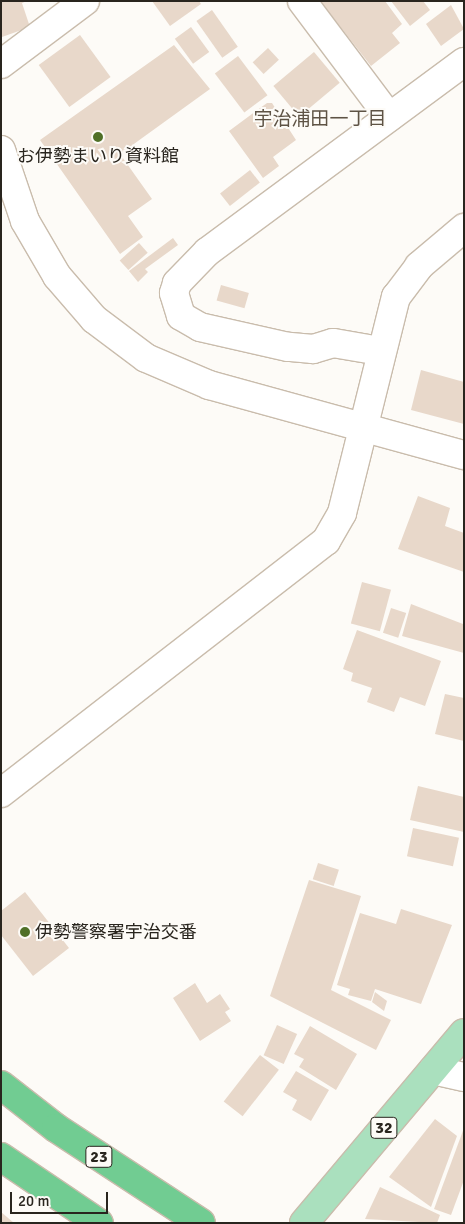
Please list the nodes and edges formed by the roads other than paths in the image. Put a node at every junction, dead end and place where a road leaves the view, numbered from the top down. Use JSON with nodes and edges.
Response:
{"nodes":[{"id":1,"x":85,"y":1,"type":"edge"},
{"id":2,"x":302,"y":1,"type":"edge"},
{"id":3,"x":464,"y":62,"type":"edge"},
{"id":4,"x":1,"y":64,"type":"edge"},
{"id":5,"x":388,"y":117,"type":"junction"},
{"id":6,"x":1,"y":150,"type":"edge"},
{"id":7,"x":464,"y":228,"type":"edge"},
{"id":8,"x":380,"y":351,"type":"junction"},
{"id":9,"x":363,"y":429,"type":"junction"},
{"id":10,"x":464,"y":455,"type":"edge"},
{"id":11,"x":1,"y":792,"type":"edge"},
{"id":12,"x":464,"y":1033,"type":"edge"},
{"id":13,"x":433,"y":1070,"type":"junction"},
{"id":14,"x":464,"y":1077,"type":"edge"},
{"id":15,"x":1,"y":1085,"type":"edge"},
{"id":16,"x":1,"y":1157,"type":"edge"},
{"id":17,"x":99,"y":1223,"type":"edge"},
{"id":18,"x":201,"y":1223,"type":"edge"},
{"id":19,"x":304,"y":1223,"type":"edge"}],
"edges":[{"from":1,"to":4,"type":"street"},
{"from":2,"to":5,"type":"street"},
{"from":3,"to":5,"type":"street"},
{"from":5,"to":8,"type":"street"},
{"from":6,"to":9,"type":"street"},
{"from":7,"to":8,"type":"street"},
{"from":8,"to":9,"type":"street"},
{"from":9,"to":10,"type":"street"},
{"from":9,"to":11,"type":"street"},
{"from":12,"to":13,"type":"main road","number":"32"},
{"from":13,"to":14,"type":"street"},
{"from":13,"to":19,"type":"main road","number":"32"},
{"from":15,"to":18,"type":"highway","number":"23"},
{"from":16,"to":17,"type":"highway"}]}
